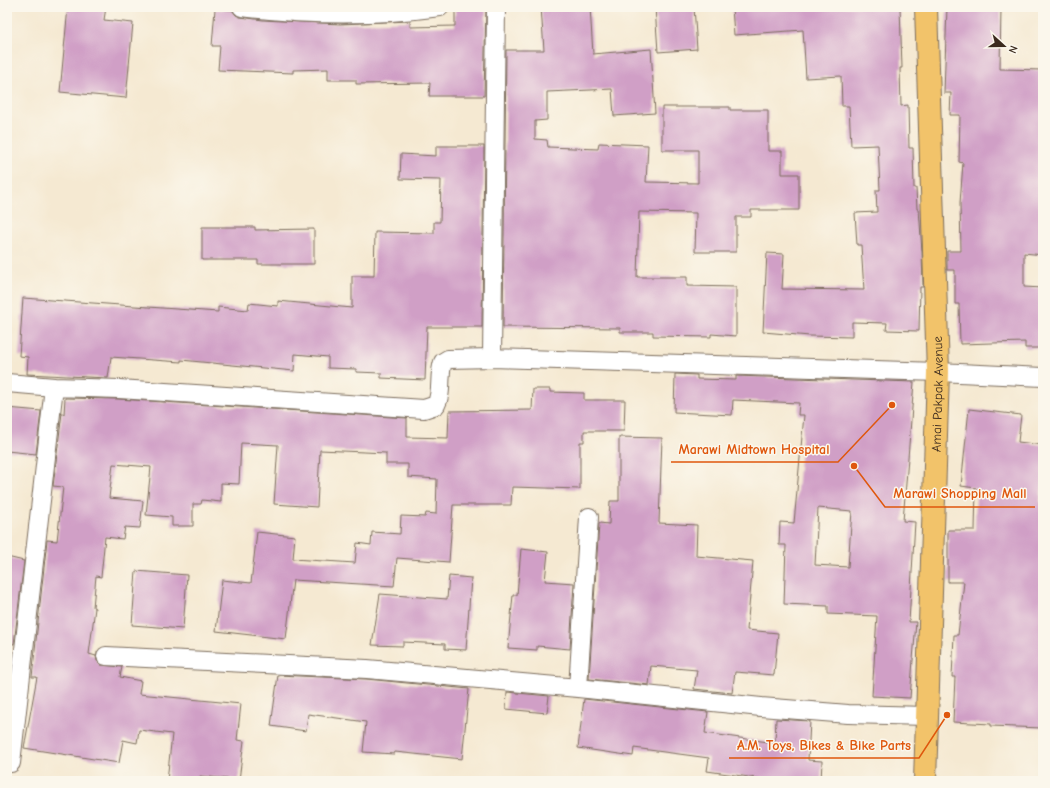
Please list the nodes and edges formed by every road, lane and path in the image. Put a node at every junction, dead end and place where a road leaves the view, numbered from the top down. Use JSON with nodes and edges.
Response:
{"nodes":[{"id":1,"x":242,"y":7,"type":"edge"},
{"id":2,"x":440,"y":7,"type":"edge"},
{"id":3,"x":496,"y":7,"type":"edge"},
{"id":4,"x":926,"y":7,"type":"edge"},
{"id":5,"x":492,"y":358,"type":"junction"},
{"id":6,"x":938,"y":372,"type":"junction"},
{"id":7,"x":1043,"y":377,"type":"edge"},
{"id":8,"x":7,"y":383,"type":"edge"},
{"id":9,"x":54,"y":387,"type":"junction"},
{"id":10,"x":589,"y":517,"type":"dead end"},
{"id":11,"x":106,"y":656,"type":"dead end"},
{"id":12,"x":578,"y":688,"type":"junction"},
{"id":13,"x":928,"y":716,"type":"junction"},
{"id":14,"x":10,"y":732,"type":"edge"},
{"id":15,"x":11,"y":763,"type":"dead end"},
{"id":16,"x":925,"y":781,"type":"edge"}],
"edges":[{"from":1,"to":2,"type":"street"},
{"from":3,"to":5,"type":"street"},
{"from":4,"to":6,"type":"highway","name":"Amai Pakpak Avenue"},
{"from":5,"to":6,"type":"street"},
{"from":5,"to":9,"type":"street"},
{"from":6,"to":7,"type":"street"},
{"from":6,"to":13,"type":"highway","name":"Amai Pakpak Avenue"},
{"from":8,"to":9,"type":"street"},
{"from":9,"to":14,"type":"street"},
{"from":10,"to":12,"type":"street"},
{"from":11,"to":12,"type":"street"},
{"from":12,"to":13,"type":"street"},
{"from":13,"to":16,"type":"highway","name":"Amai Pakpak Avenue"},
{"from":14,"to":15,"type":"street"}]}
